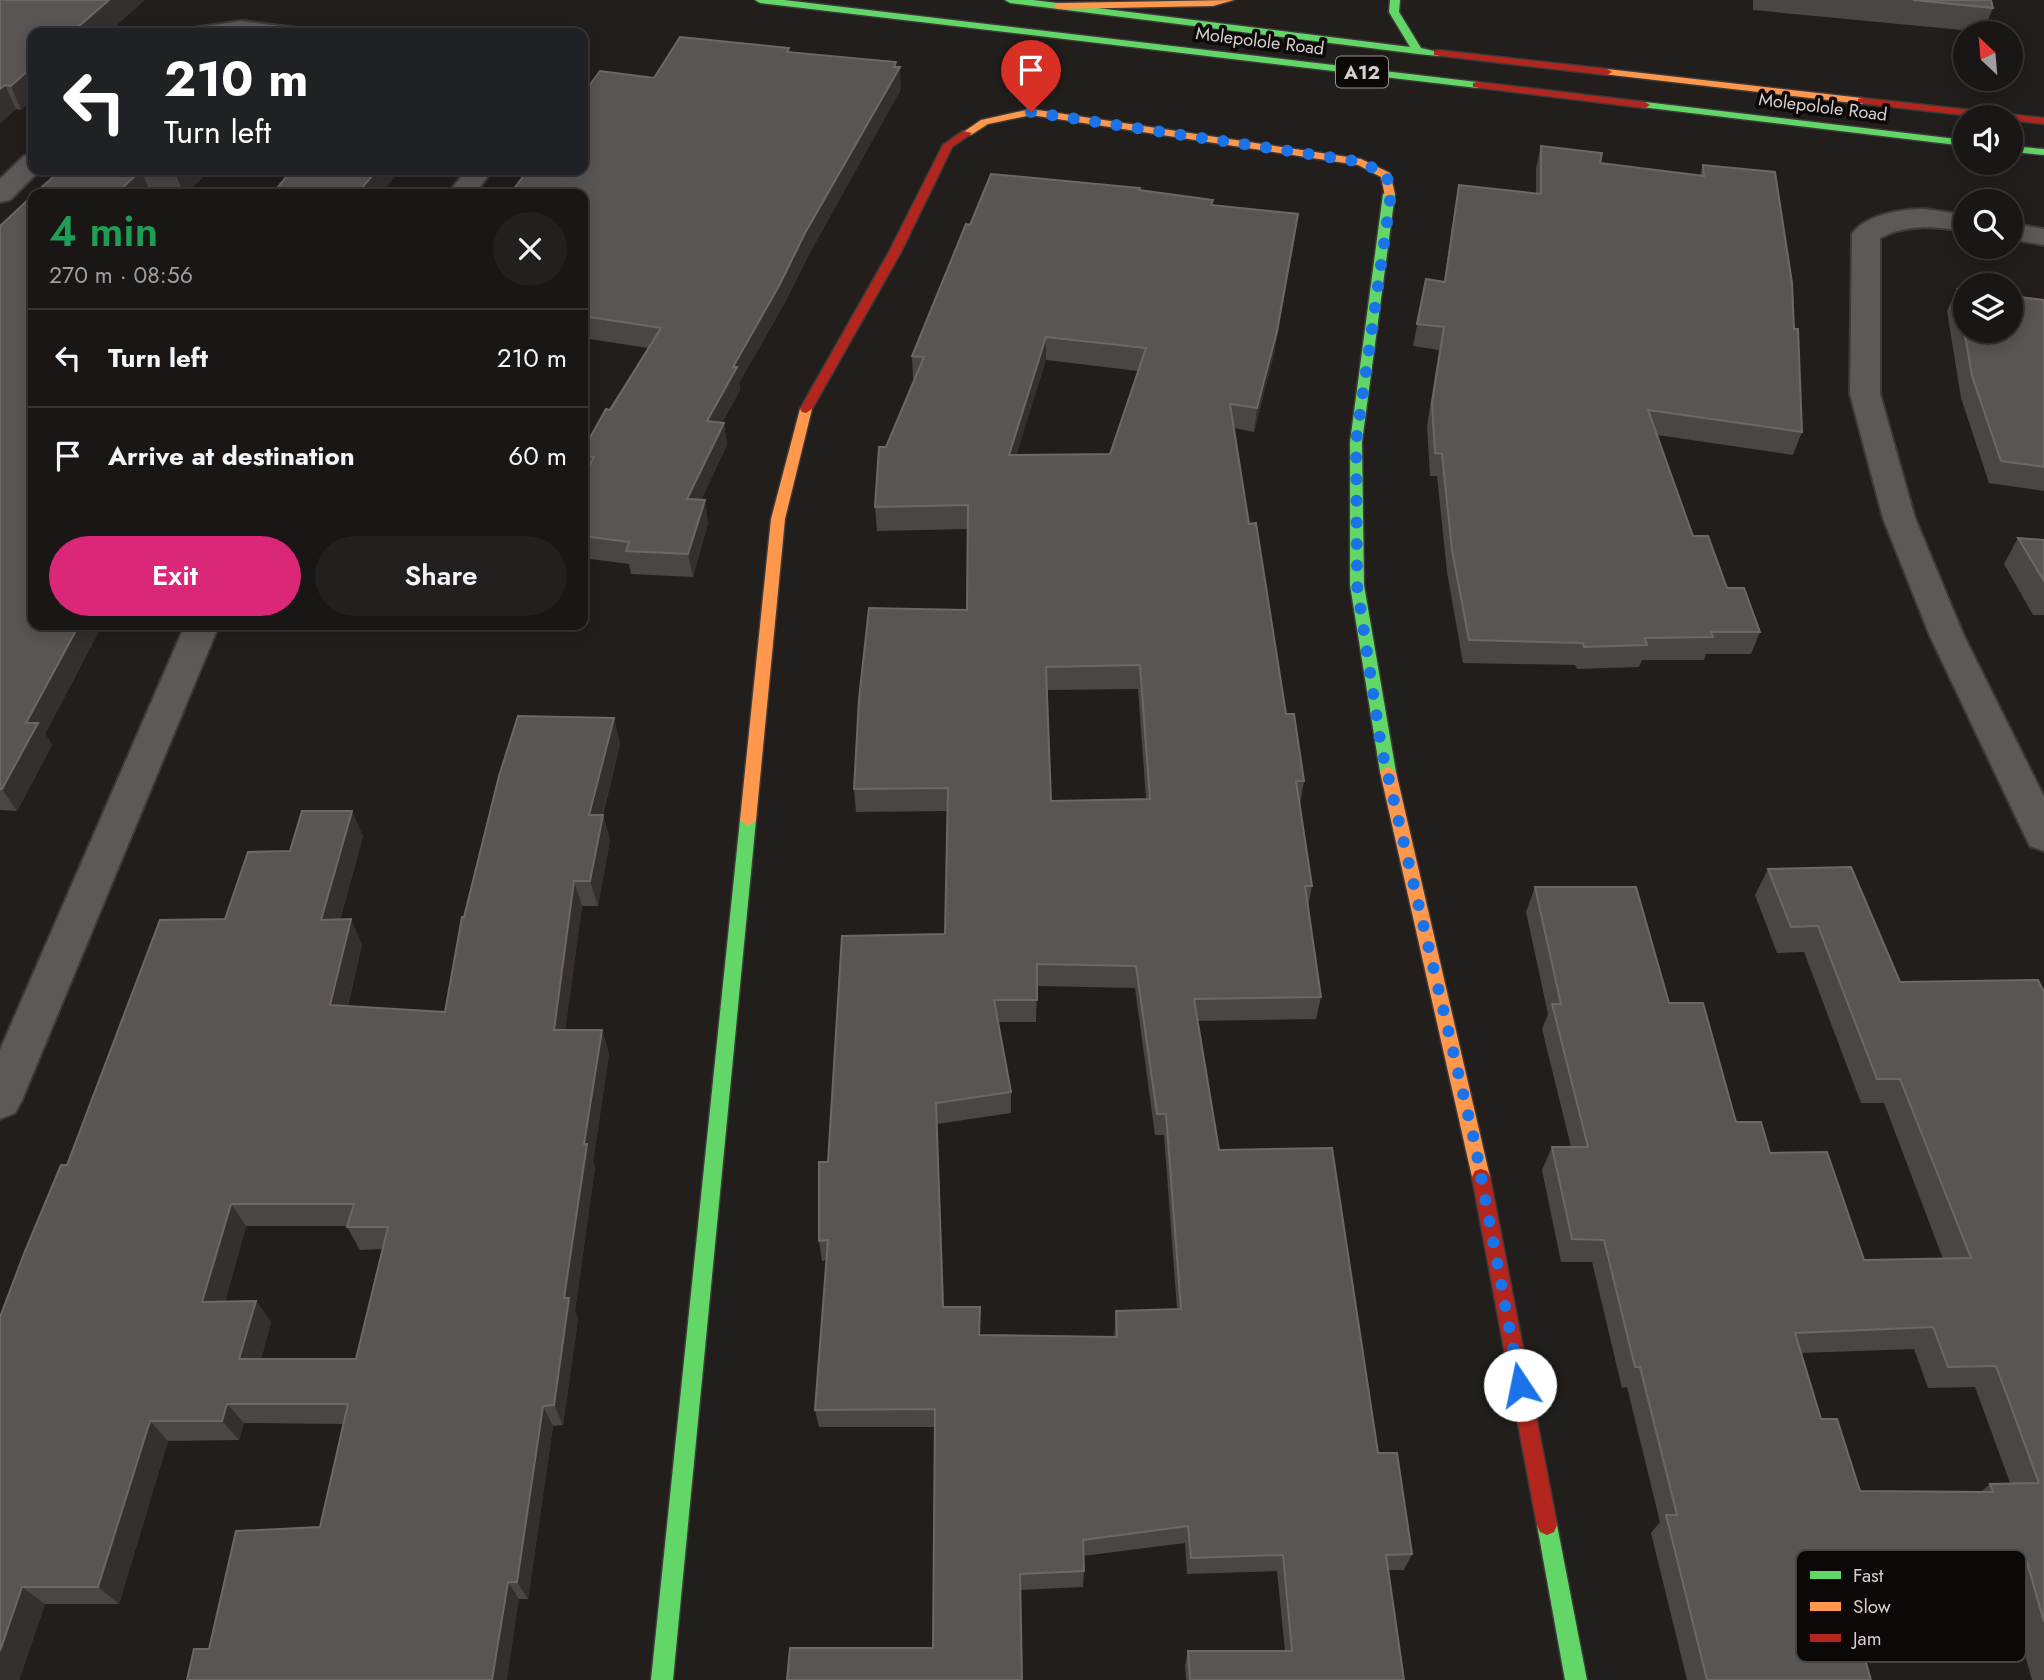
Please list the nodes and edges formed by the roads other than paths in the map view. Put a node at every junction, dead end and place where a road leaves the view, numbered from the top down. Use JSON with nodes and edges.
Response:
{"nodes":[{"id":1,"x":760,"y":0,"type":"edge"},
{"id":2,"x":1010,"y":0,"type":"edge"},
{"id":3,"x":1229,"y":0,"type":"edge"},
{"id":4,"x":1395,"y":0,"type":"edge"},
{"id":5,"x":1058,"y":6,"type":"junction"},
{"id":6,"x":1418,"y":51,"type":"junction"},
{"id":7,"x":2044,"y":121,"type":"edge"},
{"id":8,"x":1953,"y":142,"type":"edge"},
{"id":9,"x":2023,"y":150,"type":"edge"},
{"id":10,"x":2044,"y":152,"type":"edge"},
{"id":11,"x":28,"y":167,"type":"edge"},
{"id":12,"x":0,"y":194,"type":"edge"},
{"id":13,"x":1953,"y":221,"type":"edge"},
{"id":14,"x":2023,"y":233,"type":"edge"},
{"id":15,"x":2044,"y":237,"type":"edge"},
{"id":16,"x":200,"y":630,"type":"edge"},
{"id":17,"x":2044,"y":836,"type":"edge"},
{"id":18,"x":0,"y":1100,"type":"edge"},
{"id":19,"x":662,"y":1680,"type":"edge"},
{"id":20,"x":1576,"y":1680,"type":"edge"}],
"edges":[{"from":1,"to":8,"type":"street","name":"Molepolole Road","number":"A12"},
{"from":2,"to":5,"type":"street","name":"Molepolole Road","number":"A12"},
{"from":3,"to":5,"type":"street"},
{"from":4,"to":6,"type":"street"},
{"from":5,"to":6,"type":"street","name":"Molepolole Road","number":"A12"},
{"from":6,"to":7,"type":"street","name":"Molepolole Road","number":"A12"},
{"from":9,"to":10,"type":"street"},
{"from":11,"to":12,"type":"street"},
{"from":13,"to":17,"type":"street"},
{"from":14,"to":15,"type":"street"},
{"from":16,"to":18,"type":"street"},
{"from":19,"to":20,"type":"street"}]}
